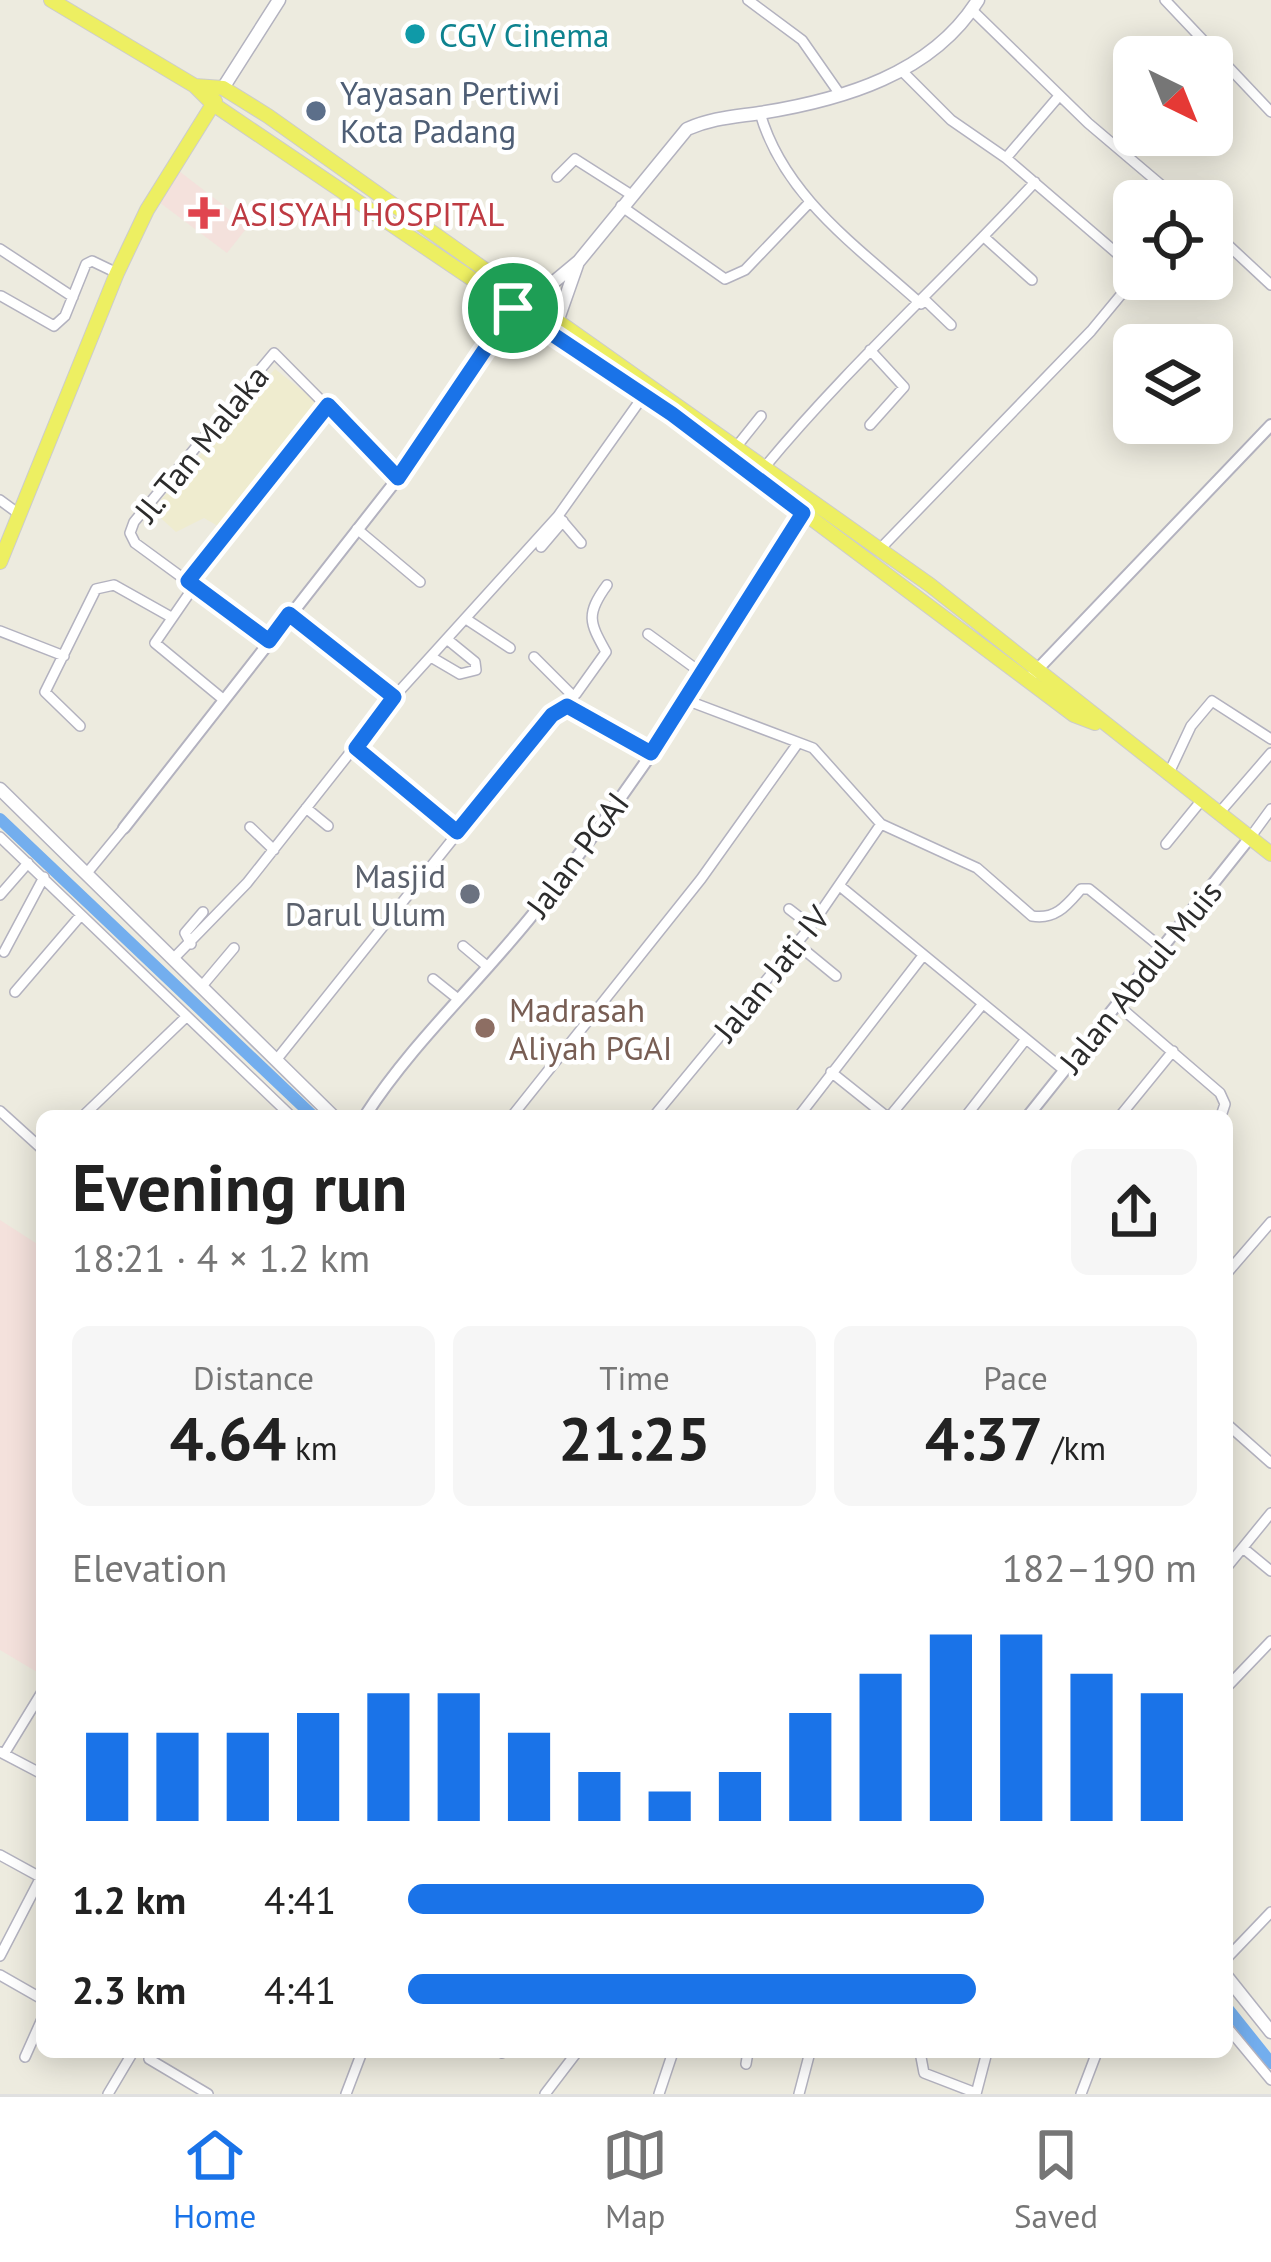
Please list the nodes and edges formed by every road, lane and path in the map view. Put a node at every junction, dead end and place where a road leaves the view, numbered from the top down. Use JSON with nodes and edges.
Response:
{"nodes":[{"id":1,"x":51,"y":0,"type":"edge"},
{"id":2,"x":279,"y":0,"type":"edge"},
{"id":3,"x":748,"y":0,"type":"edge"},
{"id":4,"x":1165,"y":0,"type":"edge"},
{"id":5,"x":976,"y":3,"type":"edge"},
{"id":6,"x":903,"y":72,"type":"junction"},
{"id":7,"x":195,"y":86,"type":"junction"},
{"id":8,"x":223,"y":88,"type":"junction"},
{"id":9,"x":839,"y":93,"type":"junction"},
{"id":10,"x":1059,"y":96,"type":"junction"},
{"id":11,"x":213,"y":104,"type":"junction"},
{"id":12,"x":760,"y":112,"type":"junction"},
{"id":13,"x":1271,"y":112,"type":"edge"},
{"id":14,"x":1006,"y":158,"type":"junction"},
{"id":15,"x":557,"y":177,"type":"dead end"},
{"id":16,"x":1156,"y":180,"type":"edge"},
{"id":17,"x":1035,"y":182,"type":"junction"},
{"id":18,"x":626,"y":200,"type":"junction"},
{"id":19,"x":809,"y":203,"type":"junction"},
{"id":20,"x":984,"y":237,"type":"junction"},
{"id":21,"x":0,"y":249,"type":"edge"},
{"id":22,"x":1113,"y":250,"type":"edge"},
{"id":23,"x":1233,"y":250,"type":"edge"},
{"id":24,"x":579,"y":261,"type":"junction"},
{"id":25,"x":117,"y":273,"type":"junction"},
{"id":26,"x":1032,"y":280,"type":"dead end"},
{"id":27,"x":1271,"y":285,"type":"edge"},
{"id":28,"x":1,"y":296,"type":"edge"},
{"id":29,"x":73,"y":297,"type":"junction"},
{"id":30,"x":1114,"y":300,"type":"edge"},
{"id":31,"x":531,"y":301,"type":"junction"},
{"id":32,"x":923,"y":302,"type":"junction"},
{"id":33,"x":513,"y":308,"type":"junction"},
{"id":34,"x":558,"y":319,"type":"junction"},
{"id":35,"x":951,"y":325,"type":"dead end"},
{"id":36,"x":870,"y":350,"type":"junction"},
{"id":37,"x":644,"y":394,"type":"junction"},
{"id":38,"x":328,"y":405,"type":"junction"},
{"id":39,"x":761,"y":416,"type":"dead end"},
{"id":40,"x":870,"y":425,"type":"dead end"},
{"id":41,"x":1271,"y":425,"type":"edge"},
{"id":42,"x":737,"y":446,"type":"junction"},
{"id":43,"x":764,"y":468,"type":"junction"},
{"id":44,"x":398,"y":478,"type":"junction"},
{"id":45,"x":0,"y":500,"type":"edge"},
{"id":46,"x":803,"y":513,"type":"junction"},
{"id":47,"x":19,"y":514,"type":"junction"},
{"id":48,"x":561,"y":518,"type":"junction"},
{"id":49,"x":357,"y":529,"type":"junction"},
{"id":50,"x":581,"y":543,"type":"dead end"},
{"id":51,"x":542,"y":547,"type":"dead end"},
{"id":52,"x":878,"y":551,"type":"junction"},
{"id":53,"x":0,"y":562,"type":"edge"},
{"id":54,"x":420,"y":582,"type":"dead end"},
{"id":55,"x":192,"y":583,"type":"junction"},
{"id":56,"x":607,"y":585,"type":"dead end"},
{"id":57,"x":289,"y":614,"type":"junction"},
{"id":58,"x":171,"y":617,"type":"junction"},
{"id":59,"x":466,"y":619,"type":"junction"},
{"id":60,"x":0,"y":631,"type":"edge"},
{"id":61,"x":648,"y":634,"type":"dead end"},
{"id":62,"x":448,"y":640,"type":"junction"},
{"id":63,"x":269,"y":641,"type":"junction"},
{"id":64,"x":510,"y":648,"type":"dead end"},
{"id":65,"x":64,"y":656,"type":"junction"},
{"id":66,"x":534,"y":657,"type":"dead end"},
{"id":67,"x":431,"y":658,"type":"junction"},
{"id":68,"x":704,"y":674,"type":"junction"},
{"id":69,"x":1033,"y":674,"type":"junction"},
{"id":70,"x":576,"y":694,"type":"junction"},
{"id":71,"x":394,"y":697,"type":"junction"},
{"id":72,"x":224,"y":700,"type":"junction"},
{"id":73,"x":686,"y":700,"type":"junction"},
{"id":74,"x":567,"y":706,"type":"junction"},
{"id":75,"x":80,"y":726,"type":"dead end"},
{"id":76,"x":1271,"y":739,"type":"edge"},
{"id":77,"x":798,"y":742,"type":"junction"},
{"id":78,"x":356,"y":748,"type":"junction"},
{"id":79,"x":1271,"y":752,"type":"edge"},
{"id":80,"x":651,"y":753,"type":"junction"},
{"id":81,"x":1168,"y":775,"type":"junction"},
{"id":82,"x":0,"y":789,"type":"edge"},
{"id":83,"x":1201,"y":801,"type":"junction"},
{"id":84,"x":306,"y":808,"type":"junction"},
{"id":85,"x":1271,"y":809,"type":"edge"},
{"id":86,"x":1220,"y":812,"type":"junction"},
{"id":87,"x":881,"y":824,"type":"junction"},
{"id":88,"x":328,"y":826,"type":"dead end"},
{"id":89,"x":250,"y":827,"type":"dead end"},
{"id":90,"x":124,"y":828,"type":"joint"},
{"id":91,"x":457,"y":832,"type":"junction"},
{"id":92,"x":1252,"y":835,"type":"junction"},
{"id":93,"x":0,"y":837,"type":"edge"},
{"id":94,"x":1166,"y":844,"type":"dead end"},
{"id":95,"x":274,"y":850,"type":"junction"},
{"id":96,"x":1271,"y":854,"type":"edge"},
{"id":97,"x":28,"y":863,"type":"junction"},
{"id":98,"x":87,"y":873,"type":"junction"},
{"id":99,"x":44,"y":877,"type":"junction"},
{"id":100,"x":841,"y":886,"type":"junction"},
{"id":101,"x":0,"y":895,"type":"edge"},
{"id":102,"x":789,"y":909,"type":"dead end"},
{"id":103,"x":203,"y":912,"type":"dead end"},
{"id":104,"x":81,"y":915,"type":"junction"},
{"id":105,"x":0,"y":923,"type":"edge"},
{"id":106,"x":811,"y":926,"type":"junction"},
{"id":107,"x":11,"y":935,"type":"junction"},
{"id":108,"x":191,"y":944,"type":"junction"},
{"id":109,"x":797,"y":944,"type":"junction"},
{"id":110,"x":463,"y":946,"type":"dead end"},
{"id":111,"x":234,"y":948,"type":"dead end"},
{"id":112,"x":1163,"y":949,"type":"junction"},
{"id":113,"x":4,"y":952,"type":"dead end"},
{"id":114,"x":922,"y":957,"type":"junction"},
{"id":115,"x":173,"y":959,"type":"junction"},
{"id":116,"x":488,"y":967,"type":"junction"},
{"id":117,"x":836,"y":976,"type":"dead end"},
{"id":118,"x":433,"y":979,"type":"dead end"},
{"id":119,"x":202,"y":986,"type":"junction"},
{"id":120,"x":16,"y":992,"type":"dead end"},
{"id":121,"x":458,"y":999,"type":"junction"},
{"id":122,"x":982,"y":1006,"type":"junction"},
{"id":123,"x":1120,"y":1007,"type":"junction"},
{"id":124,"x":185,"y":1018,"type":"junction"},
{"id":125,"x":1026,"y":1040,"type":"junction"},
{"id":126,"x":1173,"y":1051,"type":"junction"},
{"id":127,"x":277,"y":1059,"type":"junction"},
{"id":128,"x":1064,"y":1070,"type":"junction"},
{"id":129,"x":831,"y":1072,"type":"junction"},
{"id":130,"x":89,"y":1110,"type":"edge"},
{"id":131,"x":285,"y":1110,"type":"edge"},
{"id":132,"x":327,"y":1110,"type":"edge"},
{"id":133,"x":369,"y":1110,"type":"edge"},
{"id":134,"x":517,"y":1110,"type":"edge"},
{"id":135,"x":659,"y":1110,"type":"edge"},
{"id":136,"x":803,"y":1110,"type":"edge"},
{"id":137,"x":880,"y":1110,"type":"edge"},
{"id":138,"x":893,"y":1110,"type":"edge"},
{"id":139,"x":971,"y":1110,"type":"edge"},
{"id":140,"x":1033,"y":1110,"type":"edge"},
{"id":141,"x":1125,"y":1110,"type":"edge"},
{"id":142,"x":1224,"y":1110,"type":"edge"},
{"id":143,"x":0,"y":1111,"type":"edge"},
{"id":144,"x":36,"y":1144,"type":"edge"},
{"id":145,"x":1271,"y":1222,"type":"edge"},
{"id":146,"x":1233,"y":1266,"type":"edge"},
{"id":147,"x":1233,"y":1429,"type":"edge"},
{"id":148,"x":1237,"y":1432,"type":"junction"},
{"id":149,"x":1233,"y":1437,"type":"edge"},
{"id":150,"x":1271,"y":1462,"type":"edge"},
{"id":151,"x":1271,"y":1513,"type":"edge"},
{"id":152,"x":1243,"y":1548,"type":"junction"},
{"id":153,"x":1233,"y":1560,"type":"edge"},
{"id":154,"x":1271,"y":1571,"type":"edge"},
{"id":155,"x":1271,"y":1641,"type":"edge"},
{"id":156,"x":1233,"y":1681,"type":"edge"},
{"id":157,"x":36,"y":1701,"type":"edge"},
{"id":158,"x":2,"y":1753,"type":"edge"},
{"id":159,"x":36,"y":1771,"type":"edge"},
{"id":160,"x":0,"y":1856,"type":"edge"},
{"id":161,"x":36,"y":1874,"type":"edge"},
{"id":162,"x":36,"y":1887,"type":"edge"},
{"id":163,"x":1271,"y":1912,"type":"edge"},
{"id":164,"x":1233,"y":1952,"type":"edge"},
{"id":165,"x":0,"y":1956,"type":"edge"},
{"id":166,"x":0,"y":1975,"type":"edge"},
{"id":167,"x":1233,"y":1984,"type":"edge"},
{"id":168,"x":36,"y":1996,"type":"edge"},
{"id":169,"x":36,"y":2032,"type":"edge"},
{"id":170,"x":1271,"y":2032,"type":"edge"},
{"id":171,"x":1233,"y":2034,"type":"edge"},
{"id":172,"x":25,"y":2057,"type":"dead end"},
{"id":173,"x":130,"y":2058,"type":"edge"},
{"id":174,"x":155,"y":2058,"type":"edge"},
{"id":175,"x":360,"y":2058,"type":"edge"},
{"id":176,"x":572,"y":2058,"type":"edge"},
{"id":177,"x":671,"y":2058,"type":"edge"},
{"id":178,"x":808,"y":2058,"type":"edge"},
{"id":179,"x":921,"y":2058,"type":"edge"},
{"id":180,"x":985,"y":2058,"type":"edge"},
{"id":181,"x":1095,"y":2058,"type":"edge"},
{"id":182,"x":1271,"y":2080,"type":"edge"},
{"id":183,"x":547,"y":2090,"type":"edge"},
{"id":184,"x":109,"y":2094,"type":"edge"},
{"id":185,"x":208,"y":2094,"type":"edge"},
{"id":186,"x":346,"y":2094,"type":"edge"},
{"id":187,"x":564,"y":2094,"type":"edge"},
{"id":188,"x":659,"y":2094,"type":"edge"},
{"id":189,"x":799,"y":2094,"type":"edge"},
{"id":190,"x":976,"y":2094,"type":"edge"},
{"id":191,"x":1081,"y":2094,"type":"edge"}],
"edges":[{"from":1,"to":7,"type":"main road"},
{"from":2,"to":8,"type":"main road"},
{"from":3,"to":9,"type":"street"},
{"from":4,"to":13,"type":"street"},
{"from":5,"to":6,"type":"main road"},
{"from":5,"to":10,"type":"street"},
{"from":6,"to":9,"type":"main road"},
{"from":6,"to":14,"type":"street"},
{"from":7,"to":8,"type":"main road"},
{"from":7,"to":11,"type":"main road"},
{"from":8,"to":11,"type":"main road"},
{"from":8,"to":31,"type":"main road"},
{"from":9,"to":12,"type":"main road"},
{"from":10,"to":14,"type":"street"},
{"from":10,"to":16,"type":"street"},
{"from":11,"to":25,"type":"main road"},
{"from":11,"to":33,"type":"main road"},
{"from":12,"to":18,"type":"main road"},
{"from":12,"to":19,"type":"street"},
{"from":14,"to":17,"type":"street"},
{"from":15,"to":18,"type":"street"},
{"from":17,"to":20,"type":"street"},
{"from":17,"to":22,"type":"street"},
{"from":18,"to":19,"type":"street"},
{"from":18,"to":24,"type":"main road"},
{"from":19,"to":32,"type":"street"},
{"from":20,"to":26,"type":"street"},
{"from":20,"to":32,"type":"street"},
{"from":21,"to":29,"type":"street"},
{"from":23,"to":27,"type":"street"},
{"from":24,"to":31,"type":"main road"},
{"from":24,"to":34,"type":"main road"},
{"from":25,"to":29,"type":"street"},
{"from":25,"to":47,"type":"main road"},
{"from":28,"to":29,"type":"street"},
{"from":30,"to":52,"type":"street"},
{"from":31,"to":34,"type":"main road"},
{"from":32,"to":35,"type":"street"},
{"from":32,"to":36,"type":"street"},
{"from":33,"to":37,"type":"main road"},
{"from":33,"to":44,"type":"street"},
{"from":34,"to":42,"type":"main road"},
{"from":36,"to":40,"type":"street"},
{"from":36,"to":43,"type":"street"},
{"from":37,"to":46,"type":"main road"},
{"from":37,"to":48,"type":"street"},
{"from":38,"to":44,"type":"street","name":"Jl. Tan Malaka"},
{"from":38,"to":55,"type":"street"},
{"from":38,"to":55,"type":"street","name":"Jl. Tan Malaka"},
{"from":39,"to":42,"type":"street"},
{"from":41,"to":69,"type":"street"},
{"from":42,"to":43,"type":"main road"},
{"from":43,"to":52,"type":"main road"},
{"from":44,"to":49,"type":"street"},
{"from":45,"to":47,"type":"street"},
{"from":46,"to":68,"type":"street","name":"Jalan PGAI"},
{"from":46,"to":69,"type":"main road"},
{"from":47,"to":53,"type":"main road"},
{"from":48,"to":50,"type":"street"},
{"from":48,"to":51,"type":"street"},
{"from":48,"to":59,"type":"street"},
{"from":49,"to":54,"type":"street"},
{"from":49,"to":57,"type":"street"},
{"from":52,"to":69,"type":"main road"},
{"from":55,"to":58,"type":"street"},
{"from":55,"to":63,"type":"street","name":"Jl. Tan Malaka"},
{"from":56,"to":70,"type":"street"},
{"from":57,"to":63,"type":"street"},
{"from":57,"to":71,"type":"street"},
{"from":58,"to":65,"type":"street"},
{"from":58,"to":72,"type":"street"},
{"from":59,"to":62,"type":"street"},
{"from":59,"to":64,"type":"street"},
{"from":60,"to":65,"type":"street"},
{"from":61,"to":68,"type":"street"},
{"from":62,"to":67,"type":"street"},
{"from":62,"to":67,"type":"street"},
{"from":63,"to":72,"type":"street"},
{"from":65,"to":75,"type":"street"},
{"from":66,"to":70,"type":"street"},
{"from":67,"to":71,"type":"street"},
{"from":68,"to":73,"type":"street","name":"Jalan PGAI"},
{"from":69,"to":81,"type":"main road"},
{"from":70,"to":74,"type":"street"},
{"from":71,"to":78,"type":"street"},
{"from":72,"to":90,"type":"street"},
{"from":73,"to":77,"type":"street"},
{"from":73,"to":80,"type":"street","name":"Jalan PGAI"},
{"from":74,"to":80,"type":"street"},
{"from":74,"to":91,"type":"street"},
{"from":76,"to":81,"type":"street"},
{"from":77,"to":87,"type":"street"},
{"from":77,"to":134,"type":"street"},
{"from":78,"to":84,"type":"street"},
{"from":78,"to":91,"type":"street"},
{"from":79,"to":86,"type":"street"},
{"from":80,"to":116,"type":"street","name":"Jalan PGAI"},
{"from":81,"to":83,"type":"main road"},
{"from":82,"to":98,"type":"main road"},
{"from":83,"to":86,"type":"main road"},
{"from":83,"to":94,"type":"street"},
{"from":84,"to":88,"type":"street"},
{"from":84,"to":95,"type":"street"},
{"from":85,"to":92,"type":"street"},
{"from":86,"to":92,"type":"main road"},
{"from":87,"to":100,"type":"street","name":"Jalan Jati IV"},
{"from":87,"to":112,"type":"street"},
{"from":89,"to":95,"type":"street"},
{"from":90,"to":98,"type":"street"},
{"from":91,"to":127,"type":"street"},
{"from":92,"to":96,"type":"main road"},
{"from":92,"to":112,"type":"street","name":"Jalan Abdul Muis"},
{"from":93,"to":97,"type":"street"},
{"from":95,"to":108,"type":"street"},
{"from":97,"to":99,"type":"street"},
{"from":97,"to":101,"type":"street"},
{"from":98,"to":115,"type":"main road"},
{"from":99,"to":104,"type":"street"},
{"from":99,"to":107,"type":"street"},
{"from":100,"to":106,"type":"street","name":"Jalan Jati IV"},
{"from":100,"to":114,"type":"street"},
{"from":102,"to":106,"type":"street"},
{"from":103,"to":108,"type":"street"},
{"from":104,"to":120,"type":"street"},
{"from":104,"to":124,"type":"street"},
{"from":105,"to":107,"type":"street"},
{"from":106,"to":109,"type":"street","name":"Jalan Jati IV"},
{"from":107,"to":113,"type":"street"},
{"from":108,"to":115,"type":"street"},
{"from":109,"to":117,"type":"street"},
{"from":109,"to":135,"type":"street","name":"Jalan Jati IV"},
{"from":110,"to":116,"type":"street"},
{"from":111,"to":119,"type":"street"},
{"from":112,"to":123,"type":"street","name":"Jalan Abdul Muis"},
{"from":114,"to":122,"type":"street"},
{"from":114,"to":129,"type":"street"},
{"from":115,"to":119,"type":"main road"},
{"from":116,"to":121,"type":"street","name":"Jalan PGAI"},
{"from":118,"to":121,"type":"street"},
{"from":119,"to":127,"type":"main road"},
{"from":121,"to":133,"type":"street","name":"Jalan PGAI"},
{"from":122,"to":125,"type":"street"},
{"from":122,"to":138,"type":"street"},
{"from":123,"to":126,"type":"street"},
{"from":123,"to":128,"type":"street","name":"Jalan Abdul Muis"},
{"from":124,"to":130,"type":"street"},
{"from":124,"to":131,"type":"street"},
{"from":125,"to":128,"type":"street"},
{"from":125,"to":139,"type":"street"},
{"from":126,"to":141,"type":"street"},
{"from":126,"to":142,"type":"street"},
{"from":127,"to":132,"type":"main road"},
{"from":128,"to":140,"type":"street","name":"Jalan Abdul Muis"},
{"from":129,"to":136,"type":"street"},
{"from":129,"to":137,"type":"street"},
{"from":143,"to":144,"type":"street"},
{"from":145,"to":146,"type":"street"},
{"from":147,"to":148,"type":"street"},
{"from":148,"to":149,"type":"street"},
{"from":148,"to":150,"type":"street"},
{"from":151,"to":152,"type":"street"},
{"from":152,"to":153,"type":"street"},
{"from":152,"to":154,"type":"street"},
{"from":155,"to":156,"type":"street"},
{"from":157,"to":158,"type":"street"},
{"from":158,"to":159,"type":"street"},
{"from":160,"to":161,"type":"street"},
{"from":162,"to":165,"type":"street"},
{"from":163,"to":164,"type":"street"},
{"from":166,"to":168,"type":"street"},
{"from":167,"to":170,"type":"main road"},
{"from":169,"to":172,"type":"street"},
{"from":171,"to":182,"type":"street"},
{"from":173,"to":184,"type":"street"},
{"from":174,"to":185,"type":"street"},
{"from":175,"to":186,"type":"street"},
{"from":176,"to":183,"type":"street"},
{"from":177,"to":188,"type":"street"},
{"from":178,"to":189,"type":"street"},
{"from":179,"to":190,"type":"street"},
{"from":180,"to":190,"type":"street"},
{"from":181,"to":191,"type":"street"},
{"from":183,"to":187,"type":"street"}]}
